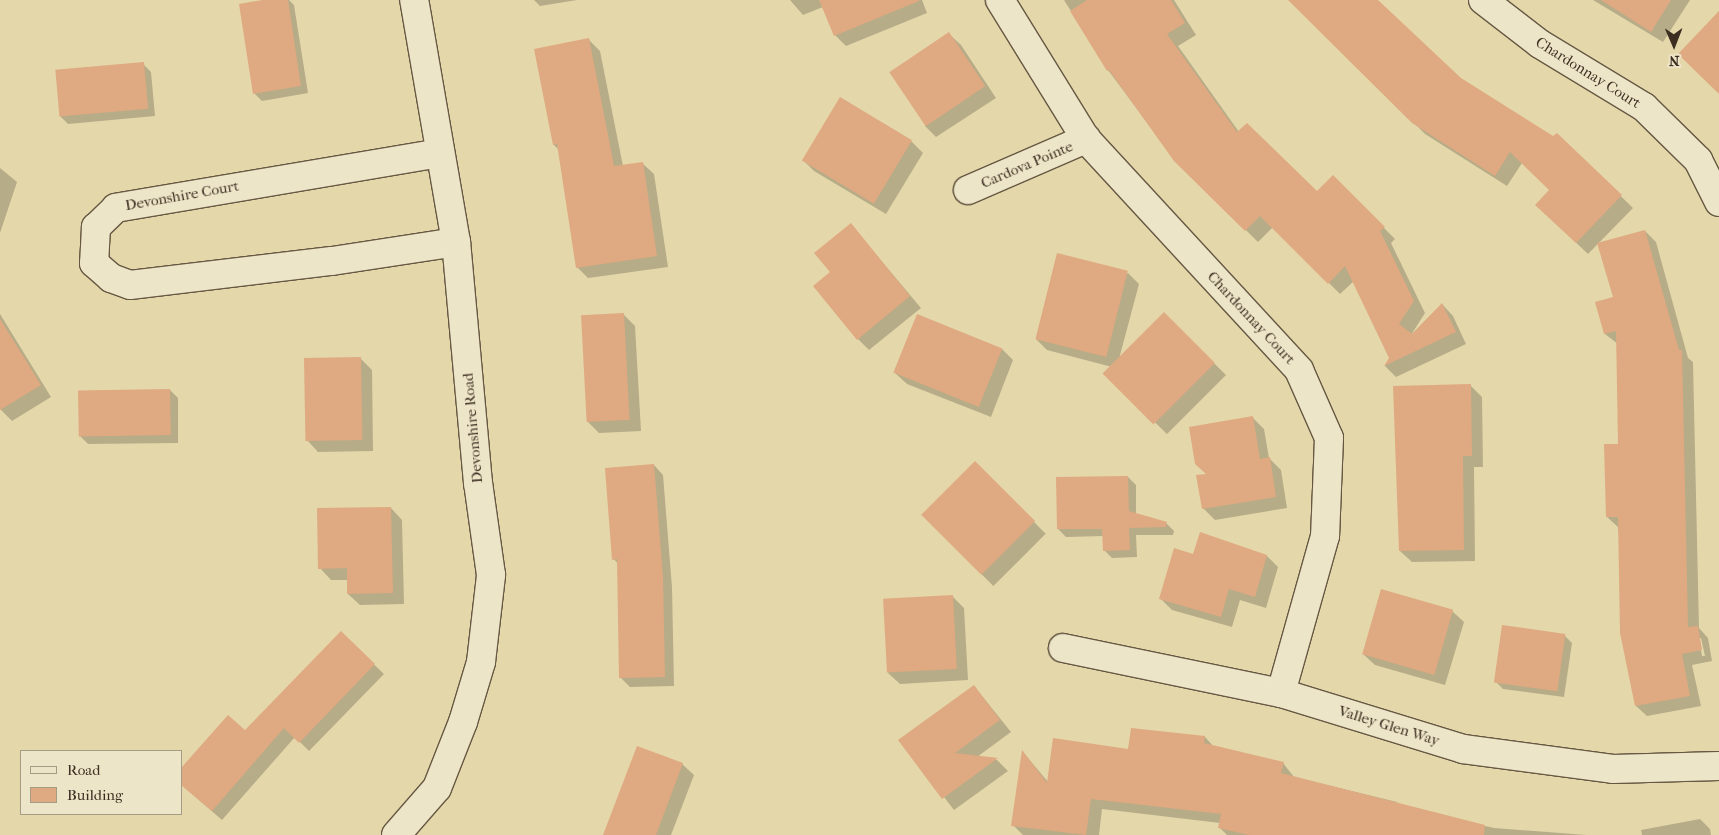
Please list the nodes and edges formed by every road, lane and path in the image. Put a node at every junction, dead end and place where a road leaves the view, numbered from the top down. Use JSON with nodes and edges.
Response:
{"nodes":[{"id":1,"x":414,"y":0,"type":"edge"},
{"id":2,"x":1000,"y":0,"type":"edge"},
{"id":3,"x":1483,"y":0,"type":"edge"},
{"id":4,"x":1086,"y":139,"type":"junction"},
{"id":5,"x":440,"y":153,"type":"junction"},
{"id":6,"x":968,"y":190,"type":"dead end"},
{"id":7,"x":1719,"y":202,"type":"edge"},
{"id":8,"x":456,"y":242,"type":"junction"},
{"id":9,"x":1063,"y":648,"type":"dead end"},
{"id":10,"x":1281,"y":693,"type":"junction"},
{"id":11,"x":1719,"y":766,"type":"edge"},
{"id":12,"x":396,"y":835,"type":"edge"}],
"edges":[{"from":1,"to":5,"type":"street","name":"Devonshire Road"},
{"from":2,"to":4,"type":"street","name":"Chardonnay Court"},
{"from":3,"to":7,"type":"street","name":"Chardonnay Court"},
{"from":4,"to":6,"type":"street","name":"Cardova Pointe"},
{"from":4,"to":10,"type":"street","name":"Chardonnay Court"},
{"from":5,"to":8,"type":"street","name":"Devonshire Road"},
{"from":5,"to":8,"type":"street","name":"Devonshire Court"},
{"from":8,"to":12,"type":"street","name":"Devonshire Road"},
{"from":9,"to":10,"type":"street","name":"Valley Glen Way"},
{"from":10,"to":11,"type":"street","name":"Valley Glen Way"}]}
